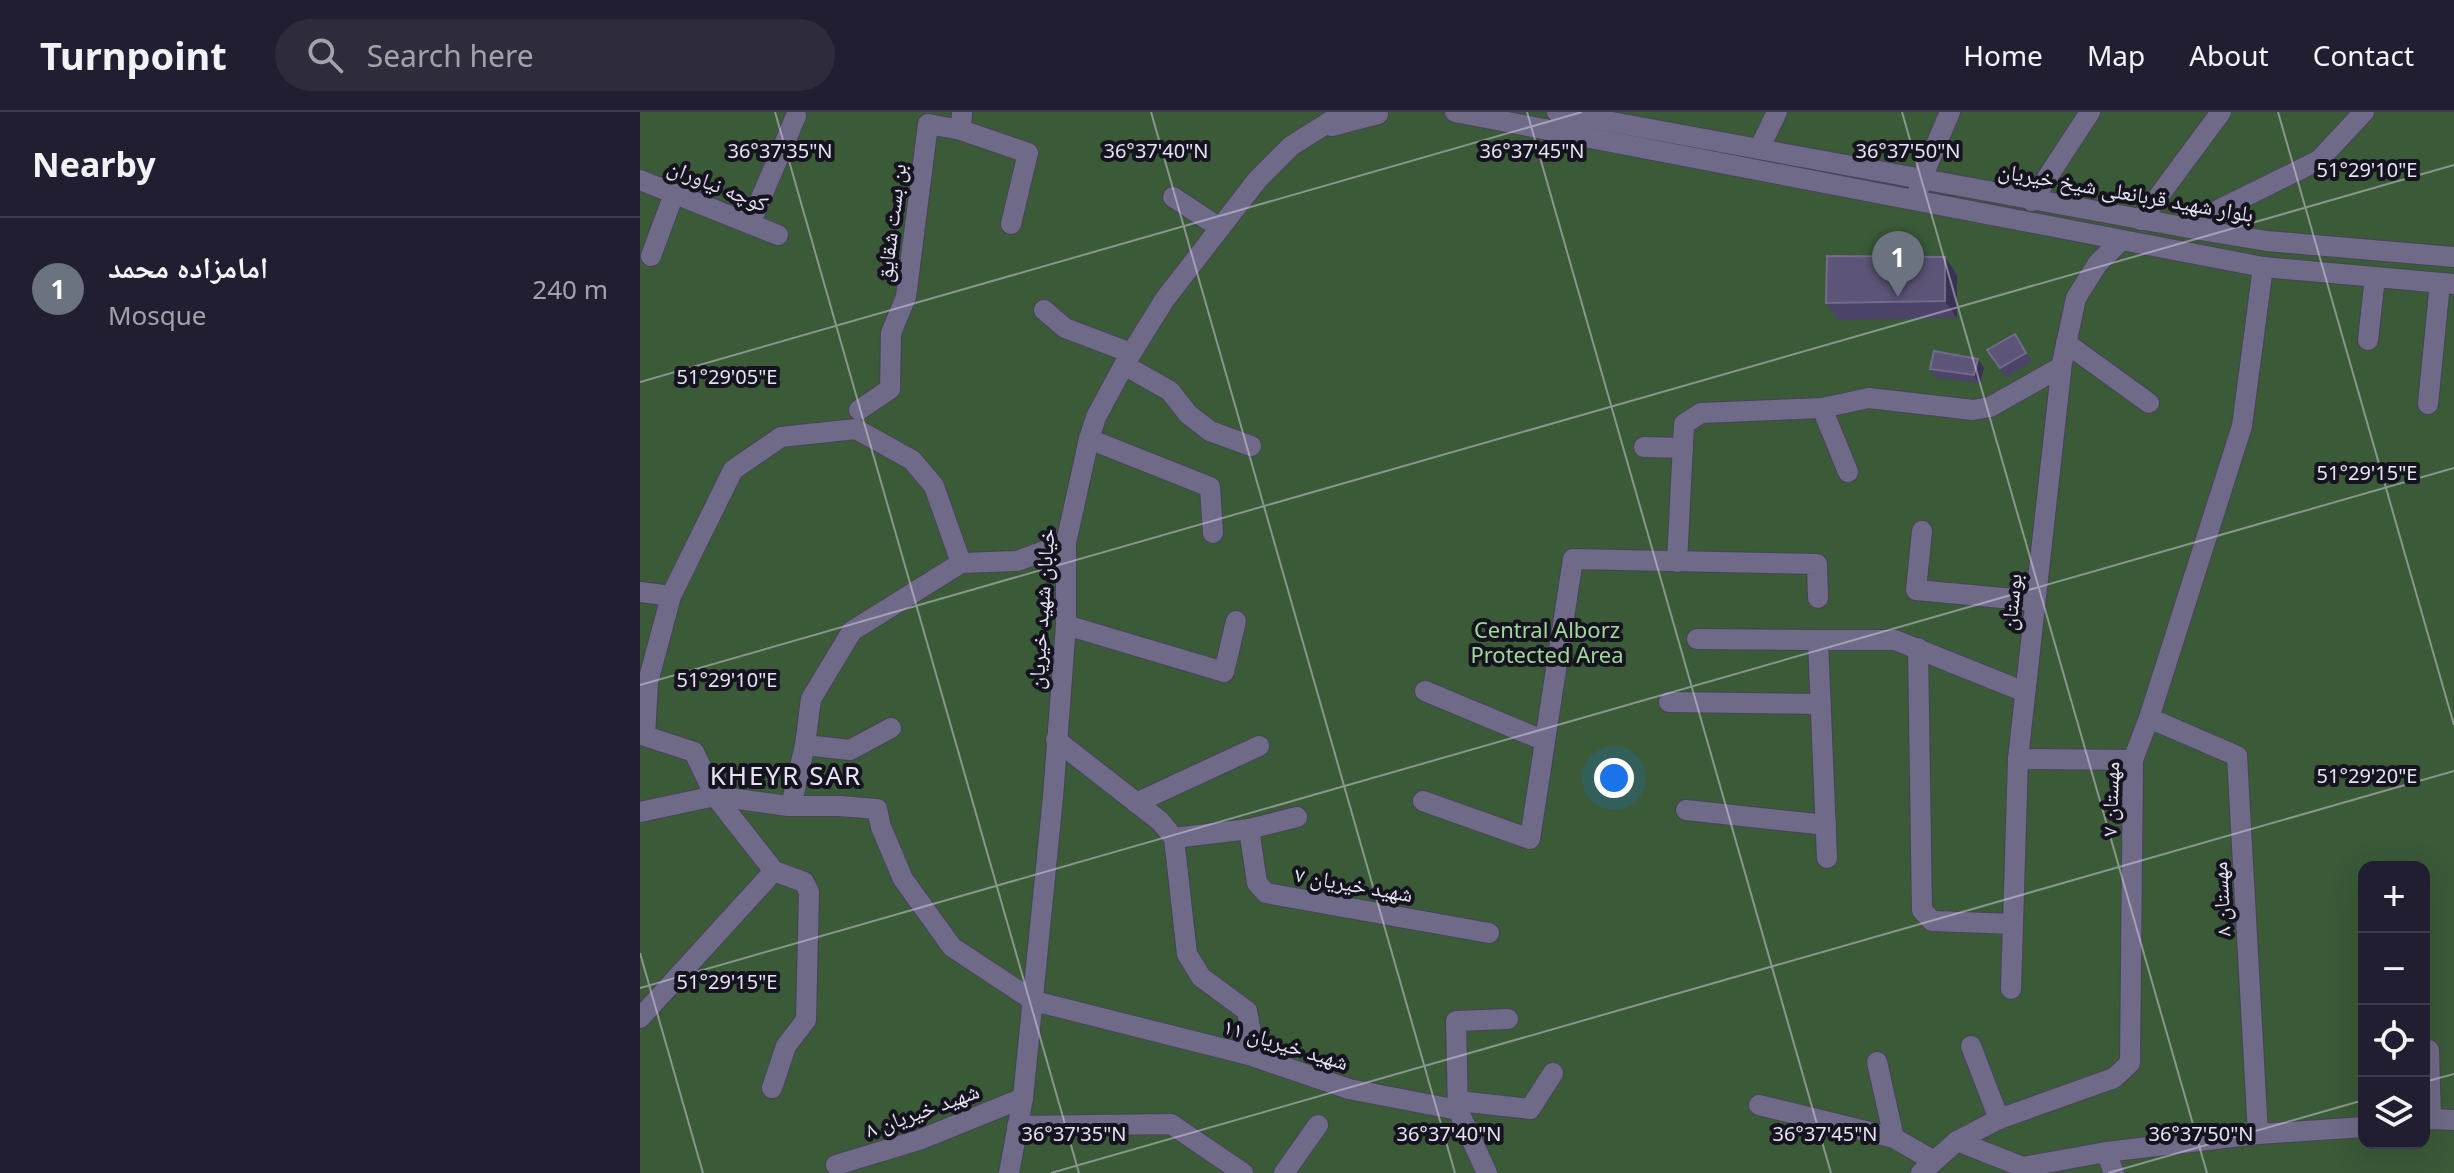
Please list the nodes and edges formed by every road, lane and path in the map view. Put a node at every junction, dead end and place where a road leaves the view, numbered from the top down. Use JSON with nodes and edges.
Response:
{"nodes":[{"id":1,"x":1345,"y":112,"type":"edge"},
{"id":2,"x":1455,"y":112,"type":"edge"},
{"id":3,"x":1557,"y":112,"type":"edge"},
{"id":4,"x":1777,"y":112,"type":"edge"},
{"id":5,"x":1950,"y":112,"type":"edge"},
{"id":6,"x":2090,"y":112,"type":"edge"},
{"id":7,"x":2221,"y":112,"type":"edge"},
{"id":8,"x":2364,"y":112,"type":"edge"},
{"id":9,"x":1380,"y":113,"type":"edge"},
{"id":10,"x":796,"y":116,"type":"dead end"},
{"id":11,"x":1531,"y":120,"type":"edge"},
{"id":12,"x":962,"y":121,"type":"edge"},
{"id":13,"x":1320,"y":129,"type":"junction"},
{"id":14,"x":1759,"y":149,"type":"junction"},
{"id":15,"x":640,"y":180,"type":"edge"},
{"id":16,"x":1921,"y":180,"type":"junction"},
{"id":17,"x":674,"y":194,"type":"junction"},
{"id":18,"x":1173,"y":197,"type":"dead end"},
{"id":19,"x":1917,"y":201,"type":"junction"},
{"id":20,"x":2032,"y":201,"type":"junction"},
{"id":21,"x":2141,"y":220,"type":"junction"},
{"id":22,"x":750,"y":224,"type":"junction"},
{"id":23,"x":1011,"y":224,"type":"dead end"},
{"id":24,"x":1220,"y":228,"type":"junction"},
{"id":25,"x":2200,"y":230,"type":"junction"},
{"id":26,"x":778,"y":235,"type":"dead end"},
{"id":27,"x":2122,"y":240,"type":"junction"},
{"id":28,"x":651,"y":256,"type":"dead end"},
{"id":29,"x":2454,"y":257,"type":"edge"},
{"id":30,"x":2263,"y":267,"type":"junction"},
{"id":31,"x":2375,"y":277,"type":"junction"},
{"id":32,"x":2447,"y":283,"type":"edge"},
{"id":33,"x":1044,"y":310,"type":"dead end"},
{"id":34,"x":2368,"y":340,"type":"dead end"},
{"id":35,"x":2066,"y":343,"type":"junction"},
{"id":36,"x":1128,"y":359,"type":"junction"},
{"id":37,"x":2061,"y":367,"type":"junction"},
{"id":38,"x":2149,"y":403,"type":"dead end"},
{"id":39,"x":2428,"y":404,"type":"dead end"},
{"id":40,"x":1822,"y":408,"type":"junction"},
{"id":41,"x":859,"y":410,"type":"dead end"},
{"id":42,"x":1089,"y":439,"type":"junction"},
{"id":43,"x":1251,"y":446,"type":"dead end"},
{"id":44,"x":1644,"y":447,"type":"dead end"},
{"id":45,"x":1683,"y":448,"type":"junction"},
{"id":46,"x":1848,"y":472,"type":"dead end"},
{"id":47,"x":1922,"y":531,"type":"dead end"},
{"id":48,"x":1213,"y":533,"type":"dead end"},
{"id":49,"x":1066,"y":543,"type":"junction"},
{"id":50,"x":1038,"y":556,"type":"junction"},
{"id":51,"x":1677,"y":562,"type":"junction"},
{"id":52,"x":961,"y":563,"type":"junction"},
{"id":53,"x":1065,"y":581,"type":"junction"},
{"id":54,"x":640,"y":592,"type":"edge"},
{"id":55,"x":671,"y":596,"type":"junction"},
{"id":56,"x":1818,"y":598,"type":"dead end"},
{"id":57,"x":2035,"y":601,"type":"junction"},
{"id":58,"x":1236,"y":621,"type":"dead end"},
{"id":59,"x":1066,"y":625,"type":"junction"},
{"id":60,"x":1697,"y":639,"type":"dead end"},
{"id":61,"x":1818,"y":640,"type":"junction"},
{"id":62,"x":1918,"y":648,"type":"junction"},
{"id":63,"x":644,"y":683,"type":"edge"},
{"id":64,"x":1425,"y":691,"type":"dead end"},
{"id":65,"x":2025,"y":692,"type":"junction"},
{"id":66,"x":1669,"y":702,"type":"dead end"},
{"id":67,"x":1821,"y":704,"type":"junction"},
{"id":68,"x":2149,"y":718,"type":"junction"},
{"id":69,"x":891,"y":728,"type":"dead end"},
{"id":70,"x":1056,"y":740,"type":"junction"},
{"id":71,"x":1545,"y":741,"type":"junction"},
{"id":72,"x":805,"y":745,"type":"junction"},
{"id":73,"x":1259,"y":746,"type":"dead end"},
{"id":74,"x":2018,"y":759,"type":"junction"},
{"id":75,"x":2133,"y":760,"type":"junction"},
{"id":76,"x":715,"y":796,"type":"junction"},
{"id":77,"x":1423,"y":801,"type":"dead end"},
{"id":78,"x":1136,"y":803,"type":"junction"},
{"id":79,"x":791,"y":806,"type":"junction"},
{"id":80,"x":1686,"y":810,"type":"dead end"},
{"id":81,"x":640,"y":812,"type":"edge"},
{"id":82,"x":1297,"y":817,"type":"dead end"},
{"id":83,"x":1826,"y":825,"type":"junction"},
{"id":84,"x":1249,"y":829,"type":"junction"},
{"id":85,"x":1174,"y":838,"type":"junction"},
{"id":86,"x":1827,"y":858,"type":"dead end"},
{"id":87,"x":774,"y":871,"type":"junction"},
{"id":88,"x":2013,"y":924,"type":"junction"},
{"id":89,"x":1489,"y":933,"type":"dead end"},
{"id":90,"x":2011,"y":989,"type":"dead end"},
{"id":91,"x":1034,"y":1001,"type":"junction"},
{"id":92,"x":640,"y":1018,"type":"edge"},
{"id":93,"x":1508,"y":1019,"type":"dead end"},
{"id":94,"x":1971,"y":1046,"type":"dead end"},
{"id":95,"x":1249,"y":1055,"type":"junction"},
{"id":96,"x":1877,"y":1062,"type":"dead end"},
{"id":97,"x":1553,"y":1073,"type":"dead end"},
{"id":98,"x":772,"y":1088,"type":"dead end"},
{"id":99,"x":1023,"y":1098,"type":"junction"},
{"id":100,"x":1458,"y":1105,"type":"junction"},
{"id":101,"x":1759,"y":1105,"type":"dead end"},
{"id":102,"x":1999,"y":1119,"type":"junction"},
{"id":103,"x":2430,"y":1120,"type":"edge"},
{"id":104,"x":2454,"y":1120,"type":"edge"},
{"id":105,"x":1318,"y":1125,"type":"dead end"},
{"id":106,"x":1017,"y":1126,"type":"junction"},
{"id":107,"x":2358,"y":1127,"type":"edge"},
{"id":108,"x":2258,"y":1134,"type":"junction"},
{"id":109,"x":1894,"y":1138,"type":"junction"},
{"id":110,"x":1957,"y":1141,"type":"junction"},
{"id":111,"x":2106,"y":1152,"type":"junction"},
{"id":112,"x":836,"y":1165,"type":"dead end"},
{"id":113,"x":1926,"y":1169,"type":"edge"},
{"id":114,"x":2024,"y":1170,"type":"edge"},
{"id":115,"x":1009,"y":1173,"type":"edge"},
{"id":116,"x":1242,"y":1173,"type":"edge"},
{"id":117,"x":1284,"y":1173,"type":"edge"},
{"id":118,"x":1487,"y":1173,"type":"edge"},
{"id":119,"x":2114,"y":1173,"type":"edge"}],
"edges":[{"from":1,"to":13,"type":"street","name":"خیابان شهید خیریان"},
{"from":2,"to":11,"type":"street"},
{"from":3,"to":14,"type":"street","name":"بلوار شهید قربانعلی شیخ خیریان"},
{"from":4,"to":14,"type":"street"},
{"from":5,"to":16,"type":"street"},
{"from":6,"to":20,"type":"street"},
{"from":7,"to":21,"type":"street"},
{"from":8,"to":25,"type":"street"},
{"from":9,"to":13,"type":"street"},
{"from":10,"to":22,"type":"street"},
{"from":11,"to":19,"type":"street"},
{"from":12,"to":23,"type":"street"},
{"from":12,"to":41,"type":"street","name":"بن بست شقایق"},
{"from":13,"to":24,"type":"street","name":"خیابان شهید خیریان"},
{"from":14,"to":16,"type":"street","name":"بلوار شهید قربانعلی شیخ خیریان"},
{"from":15,"to":17,"type":"street","name":"کوچه نیاوران"},
{"from":16,"to":19,"type":"street"},
{"from":16,"to":20,"type":"street","name":"بلوار شهید قربانعلی شیخ خیریان"},
{"from":17,"to":22,"type":"street","name":"کوچه نیاوران"},
{"from":17,"to":28,"type":"street"},
{"from":18,"to":24,"type":"street"},
{"from":19,"to":27,"type":"street"},
{"from":20,"to":21,"type":"street","name":"بلوار شهید قربانعلی شیخ خیریان"},
{"from":21,"to":25,"type":"street","name":"بلوار شهید قربانعلی شیخ خیریان"},
{"from":22,"to":26,"type":"street","name":"کوچه نیاوران"},
{"from":24,"to":36,"type":"street","name":"خیابان شهید خیریان"},
{"from":25,"to":29,"type":"street","name":"بلوار شهید قربانعلی شیخ خیریان"},
{"from":27,"to":30,"type":"street"},
{"from":27,"to":35,"type":"street","name":"بوستان"},
{"from":30,"to":31,"type":"street"},
{"from":30,"to":68,"type":"street","name":"مهستان ۷"},
{"from":31,"to":32,"type":"street"},
{"from":31,"to":34,"type":"street"},
{"from":32,"to":39,"type":"street"},
{"from":33,"to":36,"type":"street"},
{"from":35,"to":37,"type":"street","name":"بوستان"},
{"from":35,"to":38,"type":"street"},
{"from":36,"to":42,"type":"street","name":"خیابان شهید خیریان"},
{"from":36,"to":43,"type":"street"},
{"from":37,"to":40,"type":"street"},
{"from":37,"to":57,"type":"street","name":"بوستان"},
{"from":40,"to":45,"type":"street"},
{"from":40,"to":46,"type":"street"},
{"from":42,"to":48,"type":"street"},
{"from":42,"to":49,"type":"street","name":"خیابان شهید خیریان"},
{"from":44,"to":45,"type":"street"},
{"from":45,"to":51,"type":"street"},
{"from":47,"to":57,"type":"street"},
{"from":49,"to":50,"type":"street"},
{"from":49,"to":53,"type":"street","name":"خیابان شهید خیریان"},
{"from":50,"to":52,"type":"street"},
{"from":50,"to":53,"type":"street"},
{"from":51,"to":56,"type":"street"},
{"from":51,"to":71,"type":"street"},
{"from":52,"to":55,"type":"street"},
{"from":52,"to":72,"type":"street"},
{"from":53,"to":59,"type":"street","name":"خیابان شهید خیریان"},
{"from":54,"to":55,"type":"street"},
{"from":55,"to":63,"type":"street"},
{"from":57,"to":65,"type":"street","name":"بوستان"},
{"from":58,"to":59,"type":"street"},
{"from":59,"to":70,"type":"street","name":"خیابان شهید خیریان"},
{"from":60,"to":61,"type":"street"},
{"from":61,"to":62,"type":"street"},
{"from":61,"to":67,"type":"street"},
{"from":62,"to":65,"type":"street"},
{"from":62,"to":88,"type":"street"},
{"from":63,"to":76,"type":"street"},
{"from":64,"to":71,"type":"street"},
{"from":65,"to":74,"type":"street","name":"بوستان"},
{"from":66,"to":67,"type":"street"},
{"from":67,"to":83,"type":"street"},
{"from":68,"to":75,"type":"street","name":"مهستان ۷"},
{"from":68,"to":108,"type":"street","name":"مهستان ۸"},
{"from":69,"to":72,"type":"street"},
{"from":70,"to":78,"type":"street"},
{"from":70,"to":91,"type":"street","name":"خیابان شهید خیریان"},
{"from":71,"to":77,"type":"street"},
{"from":72,"to":79,"type":"street"},
{"from":73,"to":78,"type":"street"},
{"from":74,"to":75,"type":"street"},
{"from":74,"to":88,"type":"street","name":"بوستان"},
{"from":75,"to":102,"type":"street","name":"مهستان ۷"},
{"from":76,"to":79,"type":"street"},
{"from":76,"to":81,"type":"street"},
{"from":76,"to":87,"type":"street"},
{"from":78,"to":85,"type":"street"},
{"from":79,"to":91,"type":"street","name":"شهید خیریان ۱۱"},
{"from":80,"to":83,"type":"street"},
{"from":82,"to":84,"type":"street"},
{"from":83,"to":86,"type":"street"},
{"from":84,"to":85,"type":"street"},
{"from":84,"to":89,"type":"street","name":"شهید خیریان ۷"},
{"from":85,"to":95,"type":"street"},
{"from":87,"to":92,"type":"street"},
{"from":87,"to":98,"type":"street"},
{"from":88,"to":90,"type":"street","name":"بوستان"},
{"from":91,"to":95,"type":"street","name":"شهید خیریان ۱۱"},
{"from":91,"to":99,"type":"street","name":"خیابان شهید خیریان"},
{"from":93,"to":100,"type":"street"},
{"from":94,"to":102,"type":"street"},
{"from":95,"to":100,"type":"street","name":"شهید خیریان ۱۱"},
{"from":96,"to":109,"type":"street"},
{"from":97,"to":100,"type":"street","name":"شهید خیریان ۱۱"},
{"from":99,"to":106,"type":"street","name":"خیابان شهید خیریان"},
{"from":99,"to":112,"type":"street","name":"شهید خیریان ۸"},
{"from":100,"to":118,"type":"street"},
{"from":101,"to":109,"type":"street"},
{"from":102,"to":110,"type":"street","name":"مهستان ۷"},
{"from":103,"to":104,"type":"street"},
{"from":105,"to":117,"type":"street"},
{"from":106,"to":115,"type":"street","name":"خیابان شهید خیریان"},
{"from":106,"to":116,"type":"street"},
{"from":107,"to":108,"type":"street"},
{"from":108,"to":111,"type":"street"},
{"from":109,"to":113,"type":"street"},
{"from":110,"to":113,"type":"street","name":"مهستان ۷"},
{"from":110,"to":114,"type":"street"},
{"from":111,"to":114,"type":"street"},
{"from":111,"to":119,"type":"street"}]}
